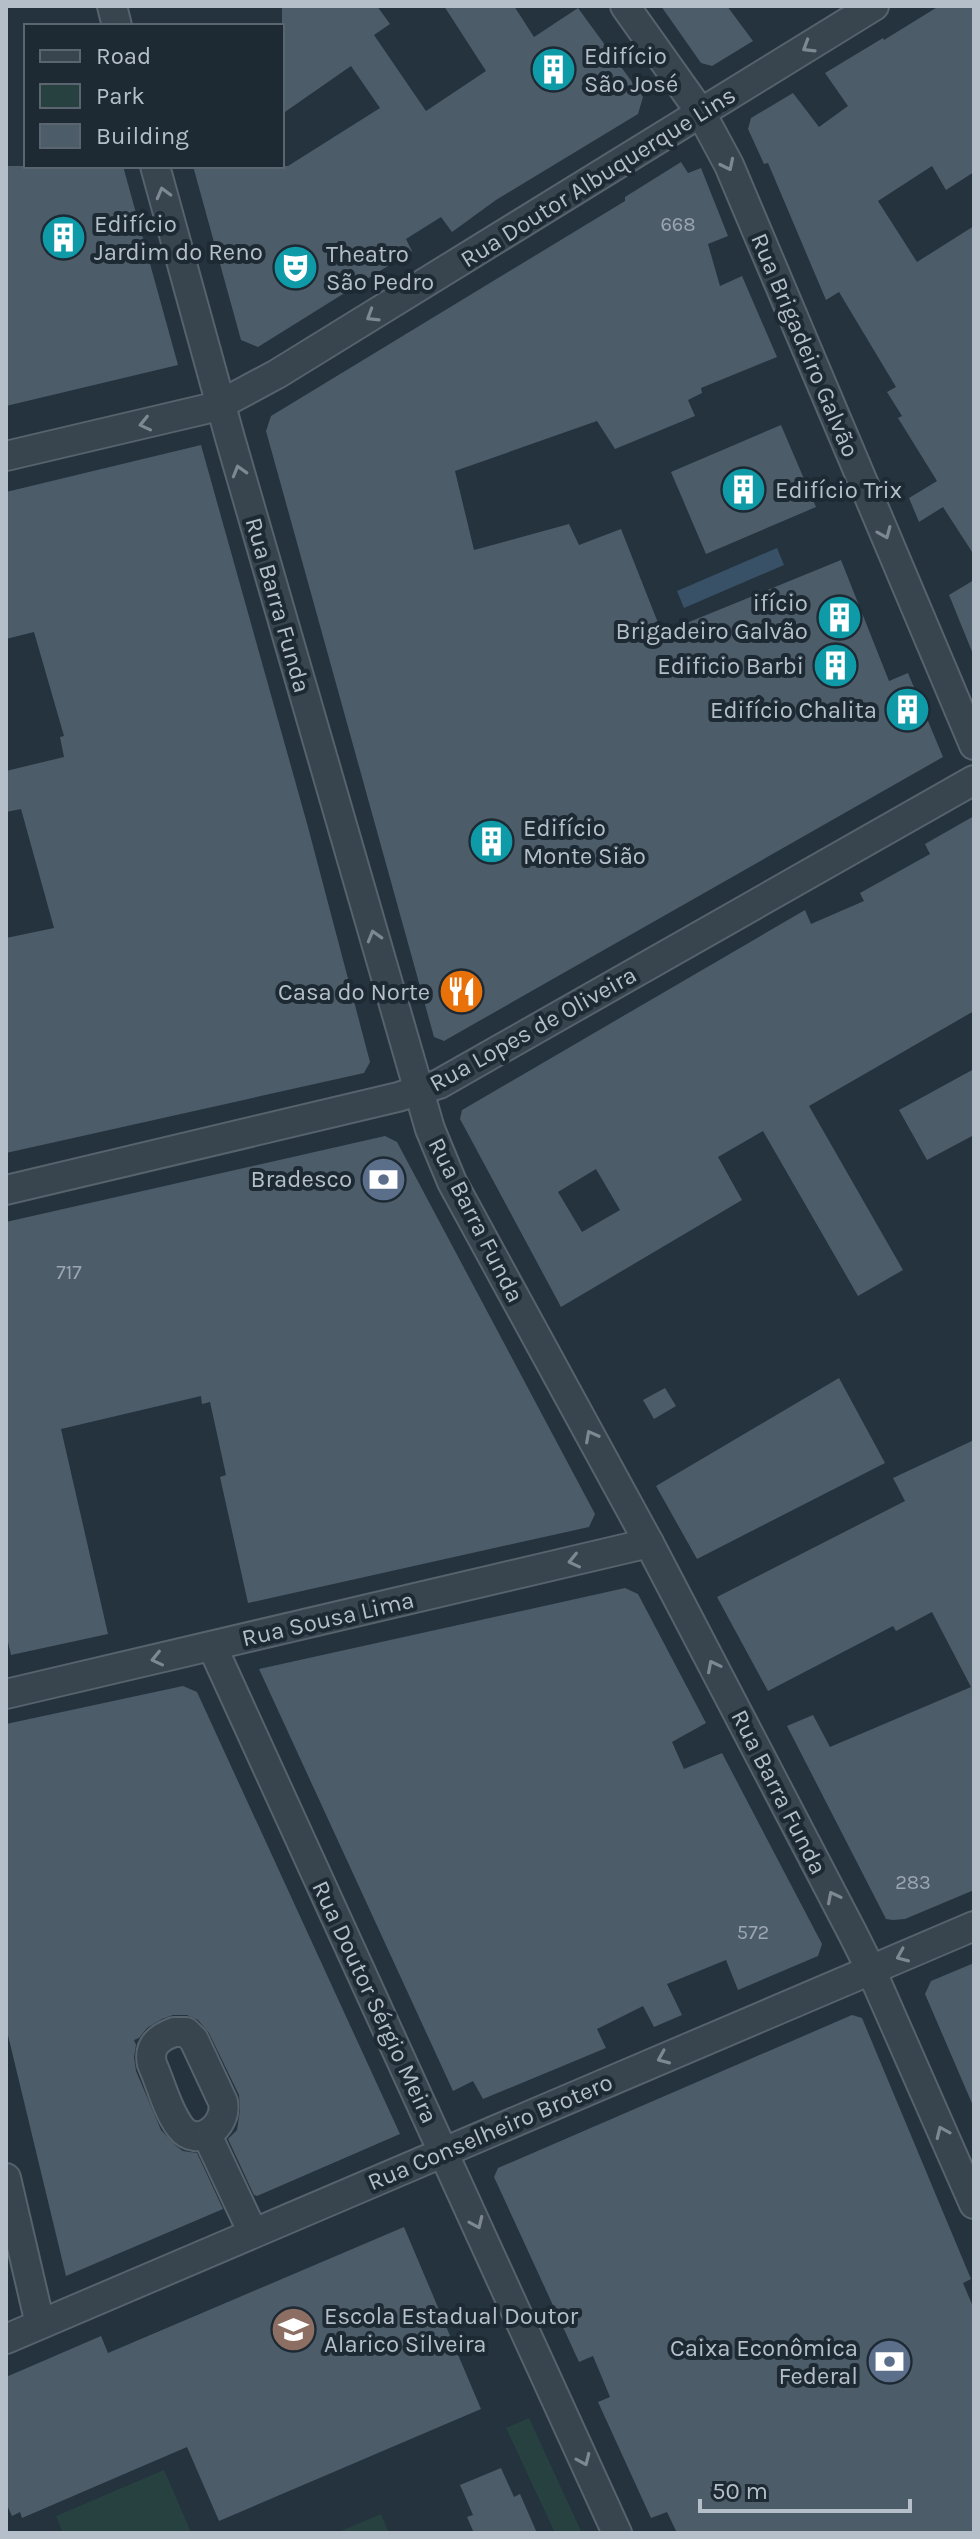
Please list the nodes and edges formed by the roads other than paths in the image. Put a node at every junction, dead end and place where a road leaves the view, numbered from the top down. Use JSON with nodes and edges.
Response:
{"nodes":[{"id":1,"x":625,"y":6,"type":"edge"},
{"id":2,"x":874,"y":6,"type":"edge"},
{"id":3,"x":701,"y":113,"type":"junction"},
{"id":4,"x":156,"y":168,"type":"edge"},
{"id":5,"x":221,"y":404,"type":"junction"},
{"id":6,"x":6,"y":456,"type":"edge"},
{"id":7,"x":974,"y":745,"type":"edge"},
{"id":8,"x":974,"y":780,"type":"edge"},
{"id":9,"x":418,"y":1092,"type":"junction"},
{"id":10,"x":6,"y":1190,"type":"edge"},
{"id":11,"x":649,"y":1543,"type":"junction"},
{"id":12,"x":212,"y":1646,"type":"junction"},
{"id":13,"x":6,"y":1694,"type":"edge"},
{"id":14,"x":974,"y":1926,"type":"edge"},
{"id":15,"x":871,"y":1970,"type":"junction"},
{"id":16,"x":207,"y":2135,"type":"dead end"},
{"id":17,"x":445,"y":2152,"type":"junction"},
{"id":18,"x":6,"y":2178,"type":"edge"},
{"id":19,"x":974,"y":2204,"type":"edge"},
{"id":20,"x":253,"y":2233,"type":"junction"},
{"id":21,"x":40,"y":2324,"type":"junction"},
{"id":22,"x":6,"y":2339,"type":"edge"},
{"id":23,"x":617,"y":2533,"type":"edge"}],
"edges":[{"from":1,"to":3,"type":"street","name":"Rua Brigadeiro Galvão"},
{"from":2,"to":3,"type":"street","name":"Rua Doutor Albuquerque Lins","one_way":true},
{"from":3,"to":5,"type":"street","name":"Rua Doutor Albuquerque Lins","one_way":true},
{"from":3,"to":7,"type":"street","name":"Rua Brigadeiro Galvão","one_way":true},
{"from":5,"to":4,"type":"street","name":"Rua Barra Funda","one_way":true},
{"from":5,"to":6,"type":"street","name":"Rua Doutor Albuquerque Lins","one_way":true},
{"from":9,"to":5,"type":"street","name":"Rua Barra Funda","one_way":true},
{"from":8,"to":9,"type":"street","name":"Rua Lopes de Oliveira"},
{"from":9,"to":10,"type":"street","name":"Rua Lopes de Oliveira"},
{"from":11,"to":9,"type":"street","name":"Rua Barra Funda","one_way":true},
{"from":11,"to":12,"type":"street","name":"Rua Sousa Lima","one_way":true},
{"from":15,"to":11,"type":"street","name":"Rua Barra Funda","one_way":true},
{"from":12,"to":13,"type":"street","name":"Rua Sousa Lima","one_way":true},
{"from":12,"to":17,"type":"street","name":"Rua Doutor Sérgio Meira"},
{"from":14,"to":15,"type":"street","name":"Rua Conselheiro Brotero","one_way":true},
{"from":15,"to":17,"type":"street","name":"Rua Conselheiro Brotero","one_way":true},
{"from":19,"to":15,"type":"street","name":"Rua Barra Funda","one_way":true},
{"from":16,"to":20,"type":"street"},
{"from":17,"to":20,"type":"street","name":"Rua Conselheiro Brotero"},
{"from":17,"to":23,"type":"street","name":"Rua Doutor Sérgio Meira","one_way":true},
{"from":18,"to":21,"type":"street"},
{"from":20,"to":21,"type":"street","name":"Rua Conselheiro Brotero"},
{"from":21,"to":22,"type":"street","name":"Rua Conselheiro Brotero"}]}
